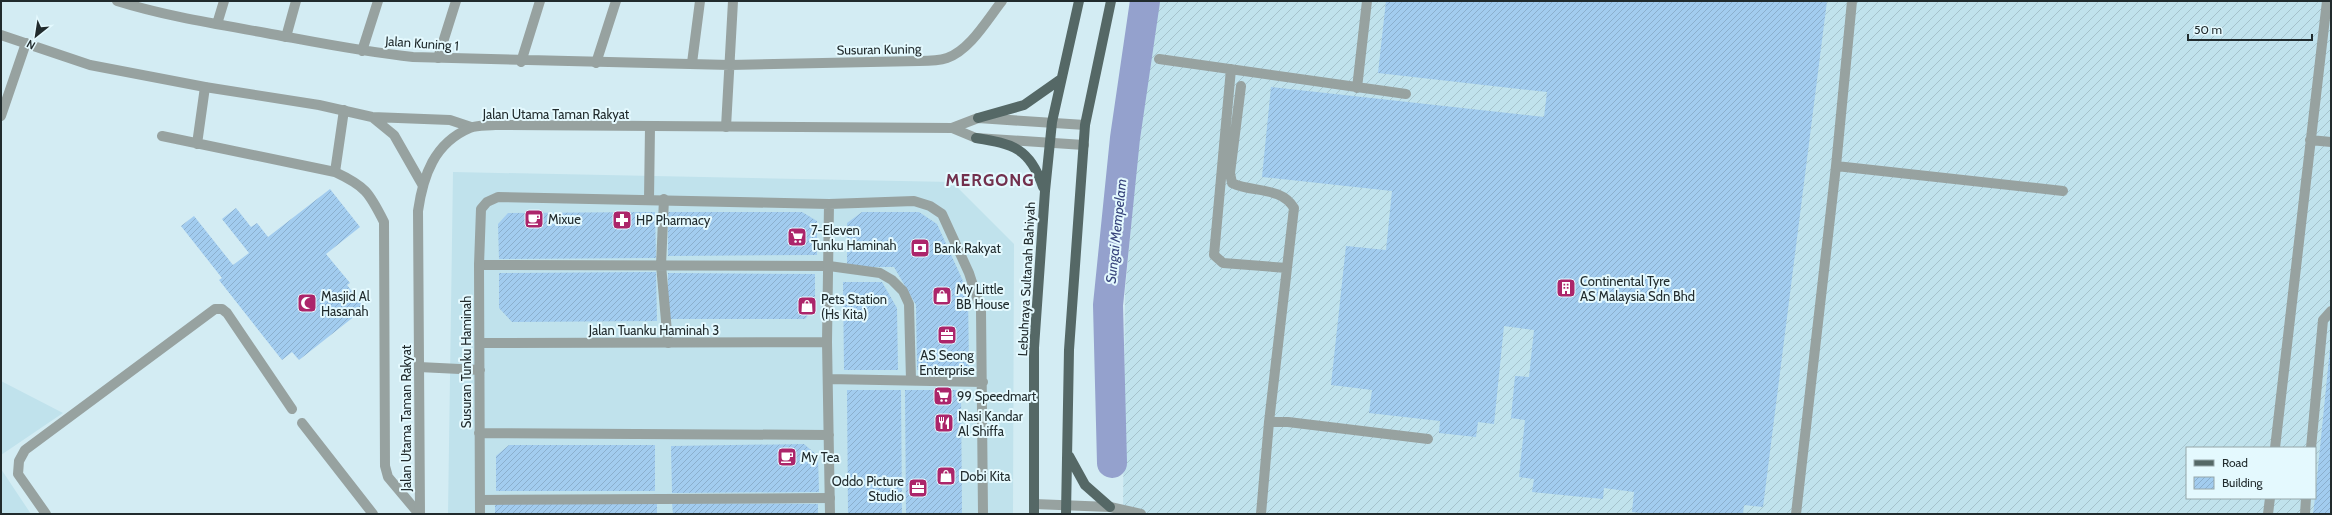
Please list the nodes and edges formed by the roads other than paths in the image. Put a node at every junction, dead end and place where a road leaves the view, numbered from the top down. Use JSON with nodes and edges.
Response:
{"nodes":[{"id":1,"x":117,"y":1,"type":"edge"},
{"id":2,"x":224,"y":1,"type":"edge"},
{"id":3,"x":296,"y":1,"type":"edge"},
{"id":4,"x":378,"y":1,"type":"edge"},
{"id":5,"x":456,"y":1,"type":"edge"},
{"id":6,"x":540,"y":1,"type":"edge"},
{"id":7,"x":616,"y":1,"type":"edge"},
{"id":8,"x":700,"y":1,"type":"edge"},
{"id":9,"x":733,"y":1,"type":"edge"},
{"id":10,"x":1002,"y":1,"type":"edge"},
{"id":11,"x":1079,"y":1,"type":"edge"},
{"id":12,"x":1111,"y":1,"type":"edge"},
{"id":13,"x":1367,"y":1,"type":"edge"},
{"id":14,"x":1852,"y":1,"type":"edge"},
{"id":15,"x":2327,"y":1,"type":"edge"},
{"id":16,"x":143,"y":5,"type":"edge"},
{"id":17,"x":217,"y":24,"type":"junction"},
{"id":18,"x":1,"y":35,"type":"edge"},
{"id":19,"x":286,"y":37,"type":"junction"},
{"id":20,"x":26,"y":43,"type":"junction"},
{"id":21,"x":362,"y":51,"type":"junction"},
{"id":22,"x":438,"y":58,"type":"junction"},
{"id":23,"x":1159,"y":59,"type":"dead end"},
{"id":24,"x":521,"y":62,"type":"junction"},
{"id":25,"x":596,"y":63,"type":"junction"},
{"id":26,"x":692,"y":64,"type":"junction"},
{"id":27,"x":730,"y":65,"type":"junction"},
{"id":28,"x":1231,"y":69,"type":"junction"},
{"id":29,"x":1061,"y":78,"type":"junction"},
{"id":30,"x":1241,"y":86,"type":"dead end"},
{"id":31,"x":205,"y":87,"type":"junction"},
{"id":32,"x":1358,"y":88,"type":"junction"},
{"id":33,"x":1406,"y":94,"type":"dead end"},
{"id":34,"x":3,"y":105,"type":"edge"},
{"id":35,"x":344,"y":110,"type":"junction"},
{"id":36,"x":1,"y":116,"type":"edge"},
{"id":37,"x":372,"y":117,"type":"junction"},
{"id":38,"x":978,"y":118,"type":"junction"},
{"id":39,"x":1052,"y":122,"type":"junction"},
{"id":40,"x":1085,"y":125,"type":"junction"},
{"id":41,"x":471,"y":127,"type":"junction"},
{"id":42,"x":650,"y":127,"type":"junction"},
{"id":43,"x":726,"y":127,"type":"junction"},
{"id":44,"x":952,"y":128,"type":"junction"},
{"id":45,"x":162,"y":136,"type":"dead end"},
{"id":46,"x":976,"y":138,"type":"junction"},
{"id":47,"x":2310,"y":140,"type":"junction"},
{"id":48,"x":1050,"y":142,"type":"junction"},
{"id":49,"x":2331,"y":142,"type":"edge"},
{"id":50,"x":197,"y":144,"type":"junction"},
{"id":51,"x":1084,"y":146,"type":"junction"},
{"id":52,"x":1836,"y":166,"type":"junction"},
{"id":53,"x":335,"y":172,"type":"junction"},
{"id":54,"x":422,"y":184,"type":"junction"},
{"id":55,"x":1044,"y":191,"type":"junction"},
{"id":56,"x":2063,"y":191,"type":"dead end"},
{"id":57,"x":649,"y":199,"type":"junction"},
{"id":58,"x":664,"y":199,"type":"junction"},
{"id":59,"x":829,"y":204,"type":"junction"},
{"id":60,"x":479,"y":265,"type":"junction"},
{"id":61,"x":661,"y":265,"type":"junction"},
{"id":62,"x":829,"y":266,"type":"junction"},
{"id":63,"x":1287,"y":268,"type":"junction"},
{"id":64,"x":2331,"y":311,"type":"edge"},
{"id":65,"x":827,"y":342,"type":"junction"},
{"id":66,"x":480,"y":343,"type":"junction"},
{"id":67,"x":668,"y":343,"type":"junction"},
{"id":68,"x":419,"y":367,"type":"junction"},
{"id":69,"x":480,"y":370,"type":"junction"},
{"id":70,"x":828,"y":379,"type":"junction"},
{"id":71,"x":911,"y":380,"type":"junction"},
{"id":72,"x":982,"y":382,"type":"junction"},
{"id":73,"x":292,"y":409,"type":"dead end"},
{"id":74,"x":1269,"y":422,"type":"junction"},
{"id":75,"x":302,"y":423,"type":"dead end"},
{"id":76,"x":480,"y":433,"type":"junction"},
{"id":77,"x":829,"y":435,"type":"junction"},
{"id":78,"x":1428,"y":439,"type":"dead end"},
{"id":79,"x":2275,"y":447,"type":"edge"},
{"id":80,"x":2311,"y":447,"type":"edge"},
{"id":81,"x":1067,"y":448,"type":"junction"},
{"id":82,"x":830,"y":498,"type":"junction"},
{"id":83,"x":2270,"y":499,"type":"edge"},
{"id":84,"x":2306,"y":499,"type":"edge"},
{"id":85,"x":480,"y":500,"type":"junction"},
{"id":86,"x":1110,"y":507,"type":"junction"},
{"id":87,"x":1034,"y":509,"type":"edge"},
{"id":88,"x":1066,"y":510,"type":"edge"},
{"id":89,"x":46,"y":514,"type":"edge"},
{"id":90,"x":373,"y":514,"type":"edge"},
{"id":91,"x":419,"y":514,"type":"edge"},
{"id":92,"x":480,"y":514,"type":"edge"},
{"id":93,"x":830,"y":514,"type":"edge"},
{"id":94,"x":984,"y":514,"type":"edge"},
{"id":95,"x":1141,"y":514,"type":"edge"},
{"id":96,"x":1261,"y":514,"type":"edge"},
{"id":97,"x":1796,"y":514,"type":"edge"},
{"id":98,"x":2268,"y":514,"type":"edge"},
{"id":99,"x":2305,"y":514,"type":"edge"}],
"edges":[{"from":1,"to":16,"type":"street","name":"Jalan Kuning 1"},
{"from":2,"to":17,"type":"street"},
{"from":3,"to":19,"type":"street"},
{"from":4,"to":21,"type":"street"},
{"from":5,"to":22,"type":"street"},
{"from":6,"to":24,"type":"street"},
{"from":7,"to":25,"type":"street"},
{"from":8,"to":26,"type":"street"},
{"from":9,"to":27,"type":"street"},
{"from":10,"to":27,"type":"street","name":"Susuran Kuning"},
{"from":11,"to":29,"type":"main road","name":"Lebuhraya Sultanah Bahiyah"},
{"from":12,"to":40,"type":"main road"},
{"from":13,"to":32,"type":"street"},
{"from":14,"to":52,"type":"street"},
{"from":15,"to":47,"type":"street"},
{"from":16,"to":17,"type":"street","name":"Jalan Kuning 1"},
{"from":17,"to":19,"type":"street","name":"Jalan Kuning 1"},
{"from":18,"to":20,"type":"street"},
{"from":19,"to":21,"type":"street","name":"Jalan Kuning 1"},
{"from":20,"to":31,"type":"street"},
{"from":20,"to":34,"type":"street"},
{"from":21,"to":22,"type":"street","name":"Jalan Kuning 1"},
{"from":22,"to":24,"type":"street","name":"Jalan Kuning 1"},
{"from":23,"to":28,"type":"street"},
{"from":24,"to":25,"type":"street","name":"Jalan Kuning 1"},
{"from":25,"to":26,"type":"street","name":"Jalan Kuning 1"},
{"from":26,"to":27,"type":"street","name":"Jalan Kuning 1"},
{"from":27,"to":43,"type":"street"},
{"from":28,"to":32,"type":"street"},
{"from":28,"to":63,"type":"street"},
{"from":29,"to":38,"type":"main road"},
{"from":29,"to":39,"type":"main road","name":"Lebuhraya Sultanah Bahiyah"},
{"from":30,"to":63,"type":"street"},
{"from":31,"to":35,"type":"street"},
{"from":31,"to":50,"type":"street"},
{"from":32,"to":33,"type":"street"},
{"from":34,"to":36,"type":"street"},
{"from":35,"to":37,"type":"street"},
{"from":35,"to":53,"type":"street"},
{"from":37,"to":41,"type":"street"},
{"from":37,"to":54,"type":"street"},
{"from":38,"to":39,"type":"street","name":"Jalan Utama Taman Rakyat"},
{"from":38,"to":44,"type":"street","name":"Jalan Utama Taman Rakyat"},
{"from":39,"to":40,"type":"street","name":"Jalan Utama Taman Rakyat"},
{"from":39,"to":48,"type":"main road","name":"Lebuhraya Sultanah Bahiyah"},
{"from":40,"to":51,"type":"main road"},
{"from":41,"to":42,"type":"street","name":"Jalan Utama Taman Rakyat"},
{"from":41,"to":54,"type":"street","name":"Jalan Utama Taman Rakyat"},
{"from":42,"to":43,"type":"street","name":"Jalan Utama Taman Rakyat"},
{"from":42,"to":57,"type":"street"},
{"from":43,"to":44,"type":"street","name":"Jalan Utama Taman Rakyat"},
{"from":44,"to":46,"type":"street","name":"Jalan Utama Taman Rakyat"},
{"from":45,"to":50,"type":"street"},
{"from":46,"to":48,"type":"street","name":"Jalan Utama Taman Rakyat"},
{"from":46,"to":55,"type":"main road"},
{"from":47,"to":49,"type":"street"},
{"from":47,"to":79,"type":"street"},
{"from":48,"to":51,"type":"street","name":"Jalan Utama Taman Rakyat"},
{"from":48,"to":55,"type":"main road","name":"Lebuhraya Sultanah Bahiyah"},
{"from":50,"to":53,"type":"street"},
{"from":51,"to":81,"type":"main road"},
{"from":52,"to":56,"type":"street"},
{"from":52,"to":97,"type":"street"},
{"from":53,"to":91,"type":"street"},
{"from":54,"to":68,"type":"street","name":"Jalan Utama Taman Rakyat"},
{"from":55,"to":87,"type":"main road","name":"Lebuhraya Sultanah Bahiyah"},
{"from":57,"to":58,"type":"street"},
{"from":57,"to":60,"type":"street","name":"Susuran Tunku Haminah"},
{"from":58,"to":59,"type":"street"},
{"from":58,"to":61,"type":"street"},
{"from":59,"to":62,"type":"street"},
{"from":59,"to":72,"type":"street"},
{"from":60,"to":61,"type":"street"},
{"from":60,"to":66,"type":"street","name":"Susuran Tunku Haminah"},
{"from":61,"to":62,"type":"street"},
{"from":61,"to":67,"type":"street"},
{"from":62,"to":65,"type":"street"},
{"from":62,"to":71,"type":"street"},
{"from":63,"to":74,"type":"street"},
{"from":64,"to":80,"type":"street"},
{"from":65,"to":67,"type":"street","name":"Jalan Tuanku Haminah 3"},
{"from":65,"to":70,"type":"street"},
{"from":66,"to":67,"type":"street","name":"Jalan Tuanku Haminah 3"},
{"from":66,"to":69,"type":"street","name":"Susuran Tunku Haminah"},
{"from":68,"to":69,"type":"street"},
{"from":68,"to":91,"type":"street","name":"Jalan Utama Taman Rakyat"},
{"from":69,"to":76,"type":"street","name":"Susuran Tunku Haminah"},
{"from":70,"to":71,"type":"street"},
{"from":70,"to":77,"type":"street"},
{"from":71,"to":72,"type":"street"},
{"from":72,"to":94,"type":"street"},
{"from":73,"to":89,"type":"street"},
{"from":74,"to":78,"type":"street"},
{"from":74,"to":96,"type":"street"},
{"from":75,"to":90,"type":"street"},
{"from":76,"to":77,"type":"street"},
{"from":76,"to":85,"type":"street","name":"Susuran Tunku Haminah"},
{"from":77,"to":82,"type":"street"},
{"from":81,"to":86,"type":"main road"},
{"from":81,"to":88,"type":"main road"},
{"from":82,"to":85,"type":"street"},
{"from":82,"to":93,"type":"street"},
{"from":83,"to":98,"type":"street"},
{"from":84,"to":99,"type":"street"},
{"from":85,"to":92,"type":"street","name":"Susuran Tunku Haminah"},
{"from":86,"to":88,"type":"street"},
{"from":86,"to":95,"type":"street"},
{"from":87,"to":88,"type":"street"}]}
